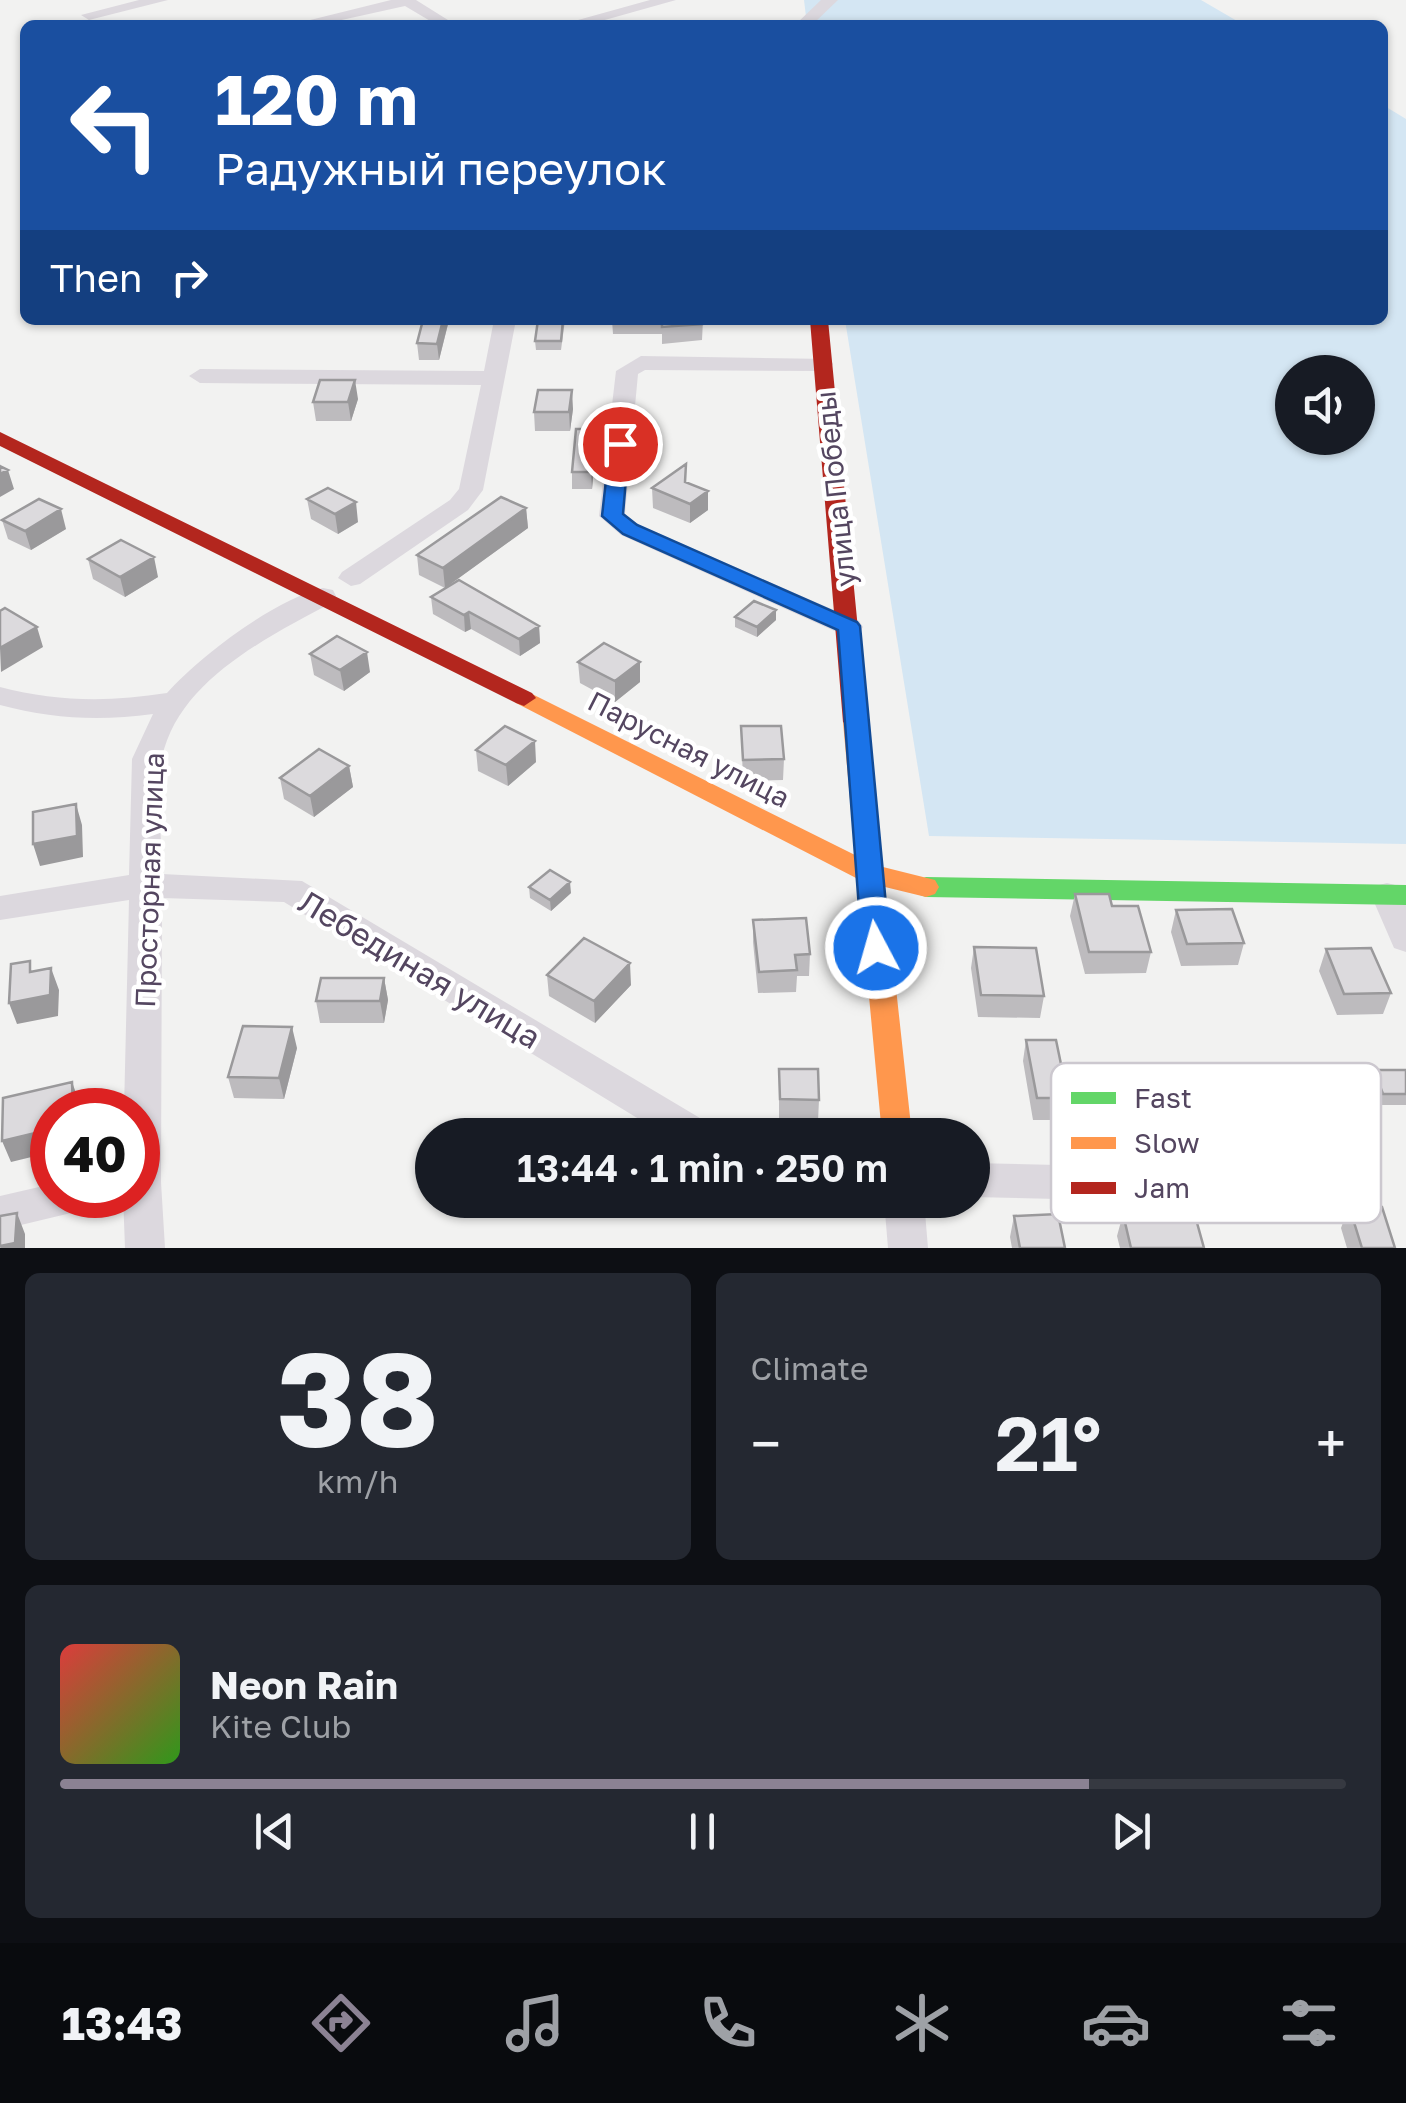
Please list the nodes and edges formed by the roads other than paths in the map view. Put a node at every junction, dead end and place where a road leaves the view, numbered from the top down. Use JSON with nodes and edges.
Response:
{"nodes":[{"id":1,"x":160,"y":0,"type":"edge"},
{"id":2,"x":406,"y":0,"type":"edge"},
{"id":3,"x":668,"y":0,"type":"edge"},
{"id":4,"x":830,"y":0,"type":"edge"},
{"id":5,"x":89,"y":15,"type":"dead end"},
{"id":6,"x":320,"y":20,"type":"edge"},
{"id":7,"x":440,"y":20,"type":"edge"},
{"id":8,"x":588,"y":20,"type":"edge"},
{"id":9,"x":808,"y":20,"type":"edge"},
{"id":10,"x":504,"y":325,"type":"edge"},
{"id":11,"x":819,"y":325,"type":"edge"},
{"id":12,"x":822,"y":364,"type":"junction"},
{"id":13,"x":200,"y":376,"type":"dead end"},
{"id":14,"x":495,"y":378,"type":"junction"},
{"id":15,"x":0,"y":438,"type":"edge"},
{"id":16,"x":337,"y":587,"type":"junction"},
{"id":17,"x":849,"y":626,"type":"junction"},
{"id":18,"x":0,"y":696,"type":"edge"},
{"id":19,"x":173,"y":702,"type":"junction"},
{"id":20,"x":868,"y":873,"type":"junction"},
{"id":21,"x":145,"y":885,"type":"junction"},
{"id":22,"x":1397,"y":895,"type":"edge"},
{"id":23,"x":0,"y":908,"type":"edge"},
{"id":24,"x":1406,"y":939,"type":"edge"},
{"id":25,"x":142,"y":1088,"type":"edge"},
{"id":26,"x":669,"y":1118,"type":"edge"},
{"id":27,"x":895,"y":1118,"type":"edge"},
{"id":28,"x":990,"y":1180,"type":"edge"},
{"id":29,"x":1051,"y":1182,"type":"edge"},
{"id":30,"x":30,"y":1207,"type":"edge"},
{"id":31,"x":0,"y":1214,"type":"edge"},
{"id":32,"x":143,"y":1218,"type":"edge"},
{"id":33,"x":906,"y":1218,"type":"edge"},
{"id":34,"x":146,"y":1248,"type":"edge"},
{"id":35,"x":908,"y":1248,"type":"edge"}],
"edges":[{"from":1,"to":5,"type":"street"},
{"from":2,"to":6,"type":"street"},
{"from":2,"to":7,"type":"street"},
{"from":3,"to":8,"type":"street"},
{"from":4,"to":9,"type":"street"},
{"from":10,"to":14,"type":"street","name":"Просторная улица"},
{"from":11,"to":12,"type":"street","name":"улица Победы"},
{"from":12,"to":17,"type":"street","name":"улица Победы"},
{"from":12,"to":17,"type":"street"},
{"from":13,"to":14,"type":"street"},
{"from":14,"to":16,"type":"street","name":"Просторная улица"},
{"from":15,"to":16,"type":"street","name":"Парусная улица"},
{"from":16,"to":19,"type":"street","name":"Просторная улица"},
{"from":16,"to":20,"type":"street","name":"Парусная улица"},
{"from":17,"to":20,"type":"street","name":"улица Победы"},
{"from":18,"to":19,"type":"street"},
{"from":19,"to":21,"type":"street","name":"Просторная улица"},
{"from":20,"to":22,"type":"street","name":"Парусная улица"},
{"from":20,"to":27,"type":"street","name":"улица Победы"},
{"from":21,"to":23,"type":"street","name":"Лебединая улица"},
{"from":21,"to":25,"type":"street","name":"Просторная улица"},
{"from":21,"to":26,"type":"street","name":"Лебединая улица"},
{"from":22,"to":24,"type":"street"},
{"from":28,"to":29,"type":"street"},
{"from":30,"to":31,"type":"street"},
{"from":32,"to":34,"type":"street","name":"Просторная улица"},
{"from":33,"to":35,"type":"street"}]}
